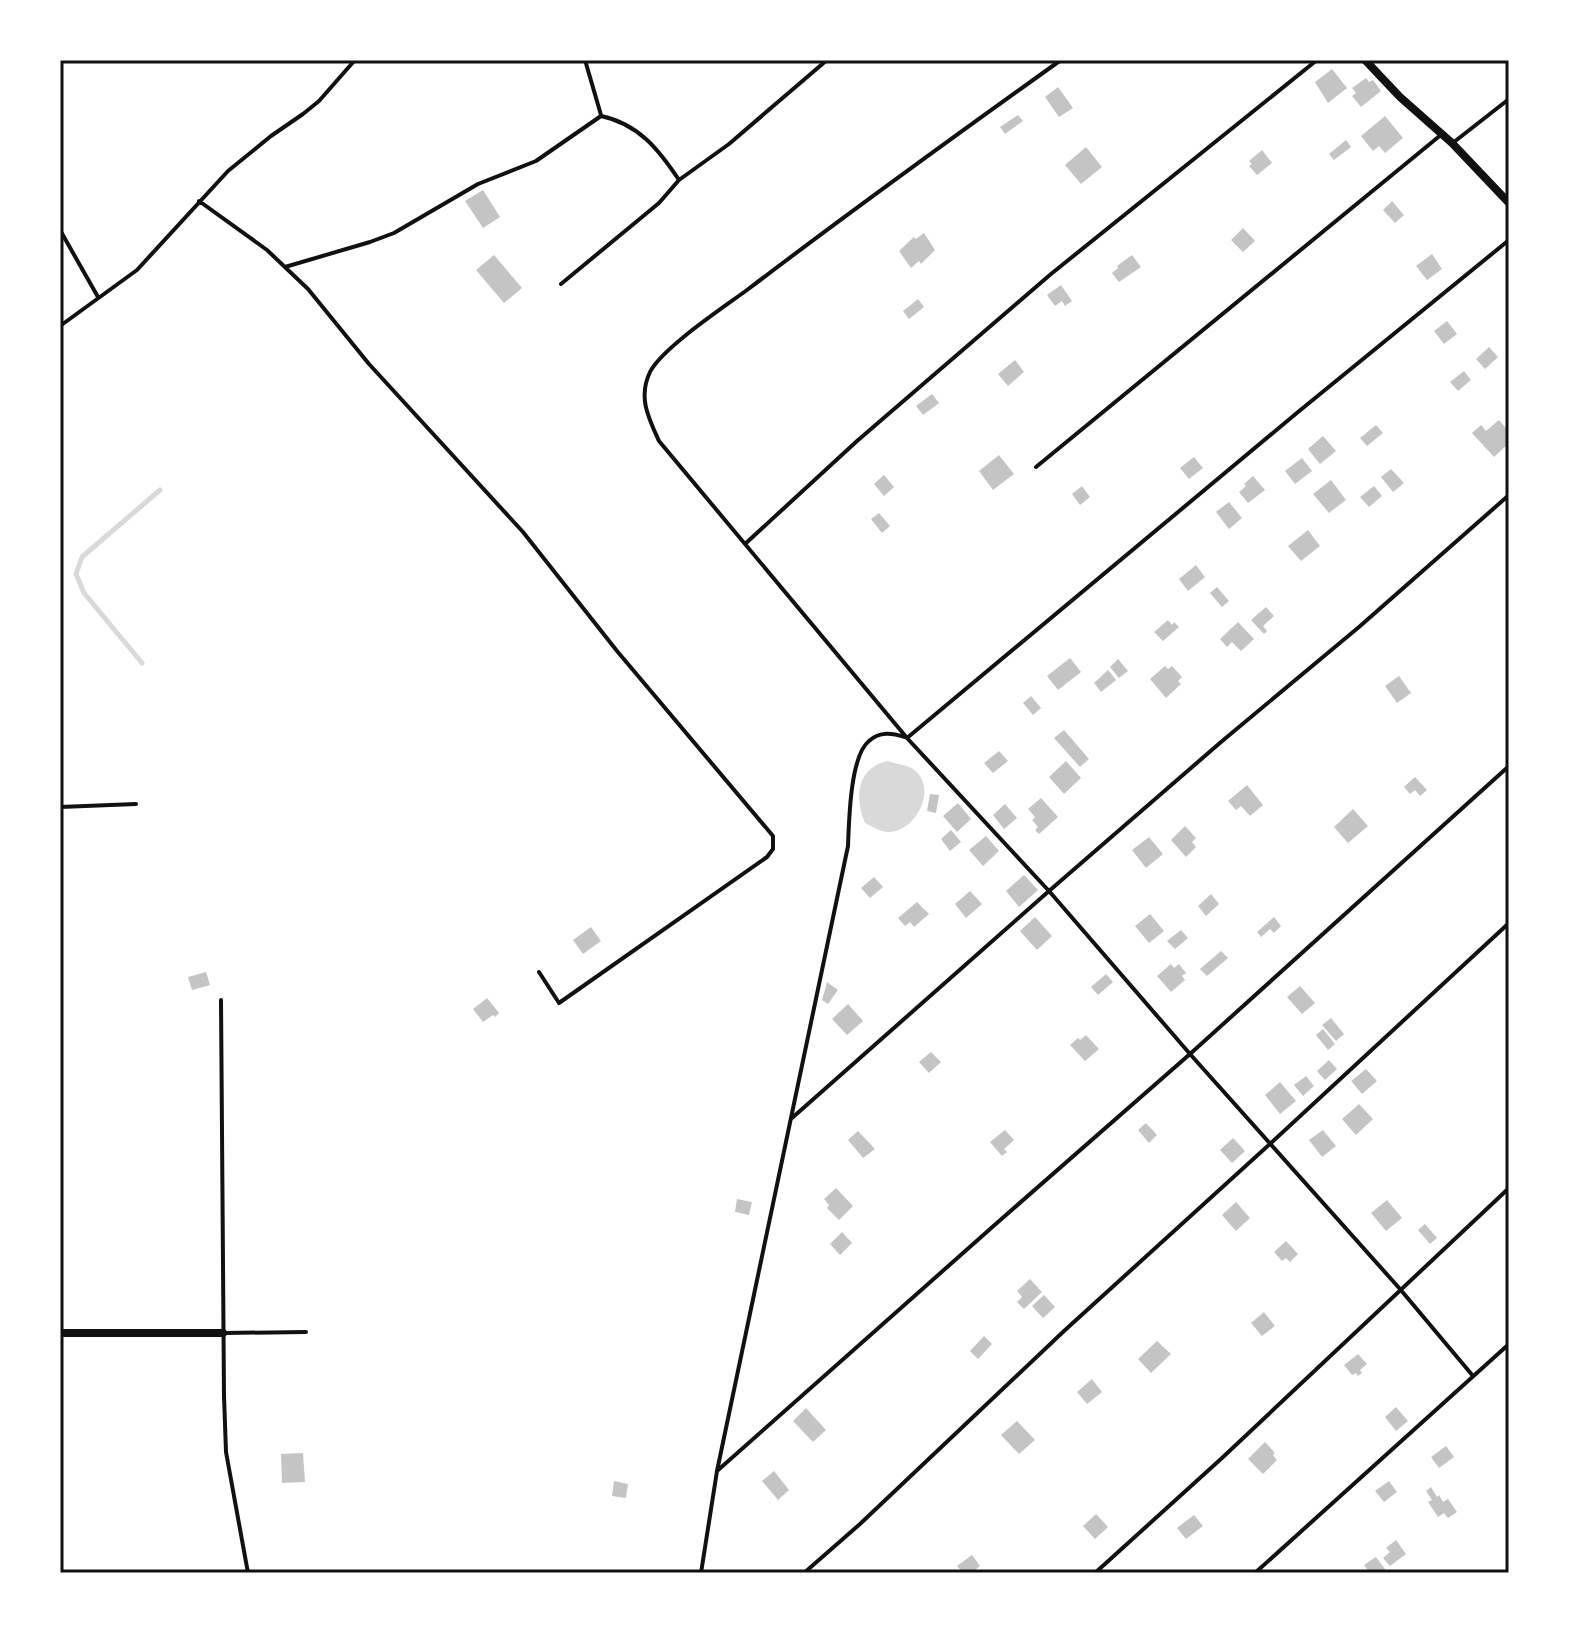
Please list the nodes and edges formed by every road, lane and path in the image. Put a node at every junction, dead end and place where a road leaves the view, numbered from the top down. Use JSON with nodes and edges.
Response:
{"nodes":[{"id":1,"x":355,"y":60,"type":"edge"},
{"id":2,"x":585,"y":60,"type":"edge"},
{"id":3,"x":827,"y":60,"type":"edge"},
{"id":4,"x":1061,"y":60,"type":"edge"},
{"id":5,"x":1317,"y":60,"type":"edge"},
{"id":6,"x":1365,"y":60,"type":"edge"},
{"id":7,"x":1509,"y":99,"type":"edge"},
{"id":8,"x":601,"y":116,"type":"junction"},
{"id":9,"x":1442,"y":134,"type":"junction"},
{"id":10,"x":1452,"y":143,"type":"junction"},
{"id":11,"x":679,"y":180,"type":"junction"},
{"id":12,"x":199,"y":201,"type":"junction"},
{"id":13,"x":1509,"y":203,"type":"edge"},
{"id":14,"x":60,"y":230,"type":"edge"},
{"id":15,"x":1509,"y":240,"type":"edge"},
{"id":16,"x":285,"y":267,"type":"junction"},
{"id":17,"x":561,"y":284,"type":"dead end"},
{"id":18,"x":98,"y":297,"type":"junction"},
{"id":19,"x":60,"y":326,"type":"edge"},
{"id":20,"x":1036,"y":467,"type":"dead end"},
{"id":21,"x":1509,"y":495,"type":"edge"},
{"id":22,"x":745,"y":544,"type":"junction"},
{"id":23,"x":907,"y":738,"type":"junction"},
{"id":24,"x":1509,"y":766,"type":"edge"},
{"id":25,"x":136,"y":804,"type":"dead end"},
{"id":26,"x":60,"y":807,"type":"edge"},
{"id":27,"x":1049,"y":891,"type":"junction"},
{"id":28,"x":1509,"y":923,"type":"edge"},
{"id":29,"x":539,"y":972,"type":"dead end"},
{"id":30,"x":221,"y":1000,"type":"dead end"},
{"id":31,"x":1190,"y":1054,"type":"junction"},
{"id":32,"x":792,"y":1118,"type":"junction"},
{"id":33,"x":1271,"y":1143,"type":"junction"},
{"id":34,"x":1509,"y":1188,"type":"edge"},
{"id":35,"x":1400,"y":1289,"type":"junction"},
{"id":36,"x":306,"y":1332,"type":"dead end"},
{"id":37,"x":60,"y":1333,"type":"edge"},
{"id":38,"x":223,"y":1333,"type":"junction"},
{"id":39,"x":1509,"y":1344,"type":"edge"},
{"id":40,"x":1473,"y":1376,"type":"junction"},
{"id":41,"x":717,"y":1471,"type":"junction"},
{"id":42,"x":60,"y":1519,"type":"edge"},
{"id":43,"x":60,"y":1562,"type":"edge"},
{"id":44,"x":248,"y":1573,"type":"edge"},
{"id":45,"x":701,"y":1573,"type":"edge"},
{"id":46,"x":804,"y":1573,"type":"edge"},
{"id":47,"x":1095,"y":1573,"type":"edge"},
{"id":48,"x":1255,"y":1573,"type":"edge"}],
"edges":[{"from":1,"to":12,"type":"lane"},
{"from":2,"to":8,"type":"lane"},
{"from":3,"to":11,"type":"lane"},
{"from":4,"to":22,"type":"lane"},
{"from":5,"to":22,"type":"lane"},
{"from":6,"to":9,"type":"street"},
{"from":7,"to":10,"type":"lane"},
{"from":8,"to":11,"type":"lane"},
{"from":8,"to":16,"type":"lane"},
{"from":9,"to":10,"type":"street"},
{"from":9,"to":20,"type":"lane"},
{"from":10,"to":13,"type":"street"},
{"from":11,"to":17,"type":"lane"},
{"from":12,"to":16,"type":"lane"},
{"from":12,"to":18,"type":"lane"},
{"from":14,"to":18,"type":"lane"},
{"from":15,"to":23,"type":"lane"},
{"from":16,"to":29,"type":"lane"},
{"from":18,"to":19,"type":"lane"},
{"from":21,"to":27,"type":"lane"},
{"from":22,"to":23,"type":"lane"},
{"from":23,"to":27,"type":"lane"},
{"from":23,"to":32,"type":"lane"},
{"from":24,"to":31,"type":"lane"},
{"from":25,"to":26,"type":"lane"},
{"from":27,"to":31,"type":"lane"},
{"from":27,"to":32,"type":"lane"},
{"from":28,"to":33,"type":"lane"},
{"from":30,"to":38,"type":"lane"},
{"from":31,"to":33,"type":"lane"},
{"from":31,"to":41,"type":"lane"},
{"from":32,"to":41,"type":"lane"},
{"from":33,"to":35,"type":"lane"},
{"from":33,"to":46,"type":"lane"},
{"from":34,"to":35,"type":"lane"},
{"from":35,"to":40,"type":"lane"},
{"from":35,"to":47,"type":"lane"},
{"from":36,"to":38,"type":"lane"},
{"from":37,"to":38,"type":"street"},
{"from":38,"to":44,"type":"lane"},
{"from":39,"to":40,"type":"lane"},
{"from":40,"to":48,"type":"lane"},
{"from":41,"to":45,"type":"lane"},
{"from":42,"to":43,"type":"lane"}]}
